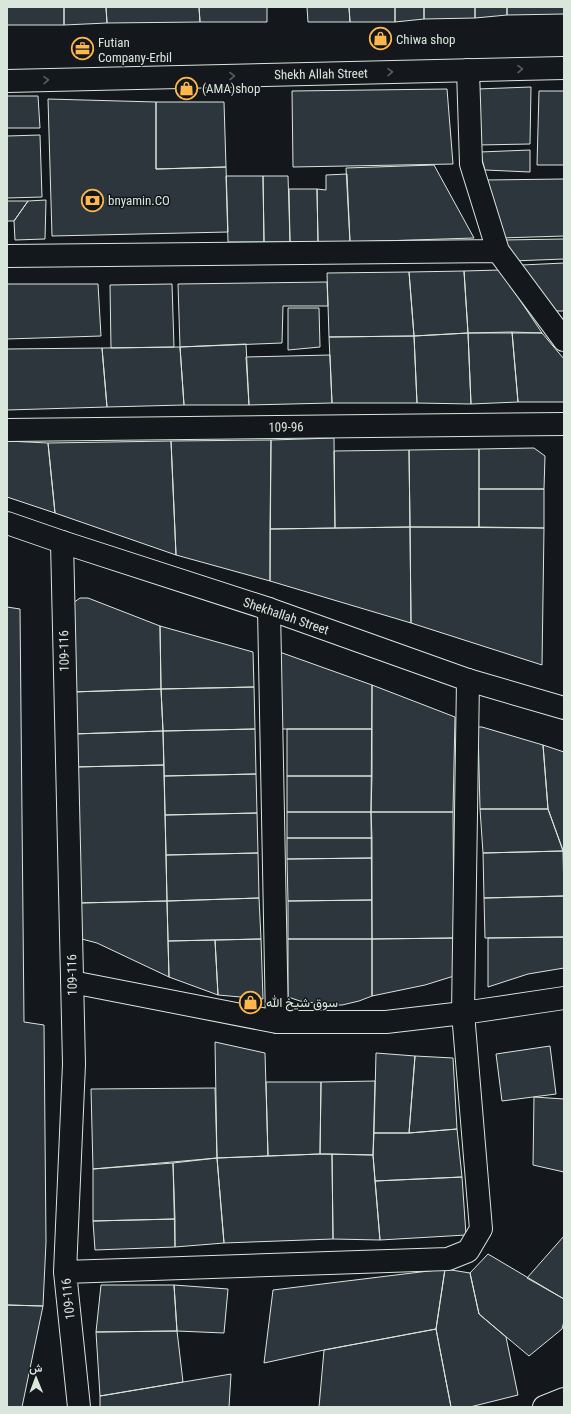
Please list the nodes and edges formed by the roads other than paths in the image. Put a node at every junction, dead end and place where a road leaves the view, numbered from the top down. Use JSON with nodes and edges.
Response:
{"nodes":[{"id":1,"x":564,"y":68,"type":"edge"},
{"id":2,"x":468,"y":70,"type":"junction"},
{"id":3,"x":7,"y":81,"type":"edge"},
{"id":4,"x":498,"y":251,"type":"junction"},
{"id":5,"x":7,"y":256,"type":"edge"},
{"id":6,"x":564,"y":340,"type":"edge"},
{"id":7,"x":564,"y":424,"type":"edge"},
{"id":8,"x":7,"y":430,"type":"edge"},
{"id":9,"x":7,"y":523,"type":"edge"},
{"id":10,"x":62,"y":542,"type":"junction"},
{"id":11,"x":270,"y":609,"type":"junction"},
{"id":12,"x":468,"y":680,"type":"junction"},
{"id":13,"x":564,"y":708,"type":"edge"},
{"id":14,"x":72,"y":982,"type":"junction"},
{"id":15,"x":564,"y":998,"type":"edge"},
{"id":16,"x":463,"y":1013,"type":"junction"},
{"id":17,"x":277,"y":1022,"type":"junction"},
{"id":18,"x":65,"y":1272,"type":"junction"},
{"id":19,"x":564,"y":1399,"type":"edge"},
{"id":20,"x":79,"y":1407,"type":"edge"},
{"id":21,"x":544,"y":1407,"type":"edge"}],
"edges":[{"from":2,"to":1,"type":"street","name":"Shekh Allah Street","one_way":true},
{"from":3,"to":2,"type":"street","name":"Shekh Allah Street","one_way":true},
{"from":2,"to":4,"type":"street"},
{"from":4,"to":5,"type":"street"},
{"from":4,"to":6,"type":"street"},
{"from":7,"to":8,"type":"street","name":"109-96"},
{"from":9,"to":10,"type":"street","name":"Shekhallah Street"},
{"from":10,"to":11,"type":"street","name":"Shekhallah Street"},
{"from":10,"to":14,"type":"street","name":"109-116"},
{"from":11,"to":12,"type":"street","name":"Shekhallah Street"},
{"from":11,"to":17,"type":"street"},
{"from":12,"to":13,"type":"street","name":"Shekhallah Street"},
{"from":12,"to":16,"type":"street"},
{"from":14,"to":17,"type":"street"},
{"from":14,"to":18,"type":"street","name":"109-116"},
{"from":15,"to":16,"type":"street"},
{"from":16,"to":17,"type":"street"},
{"from":16,"to":18,"type":"street"},
{"from":18,"to":20,"type":"street","name":"109-116"},
{"from":19,"to":21,"type":"street"}]}
